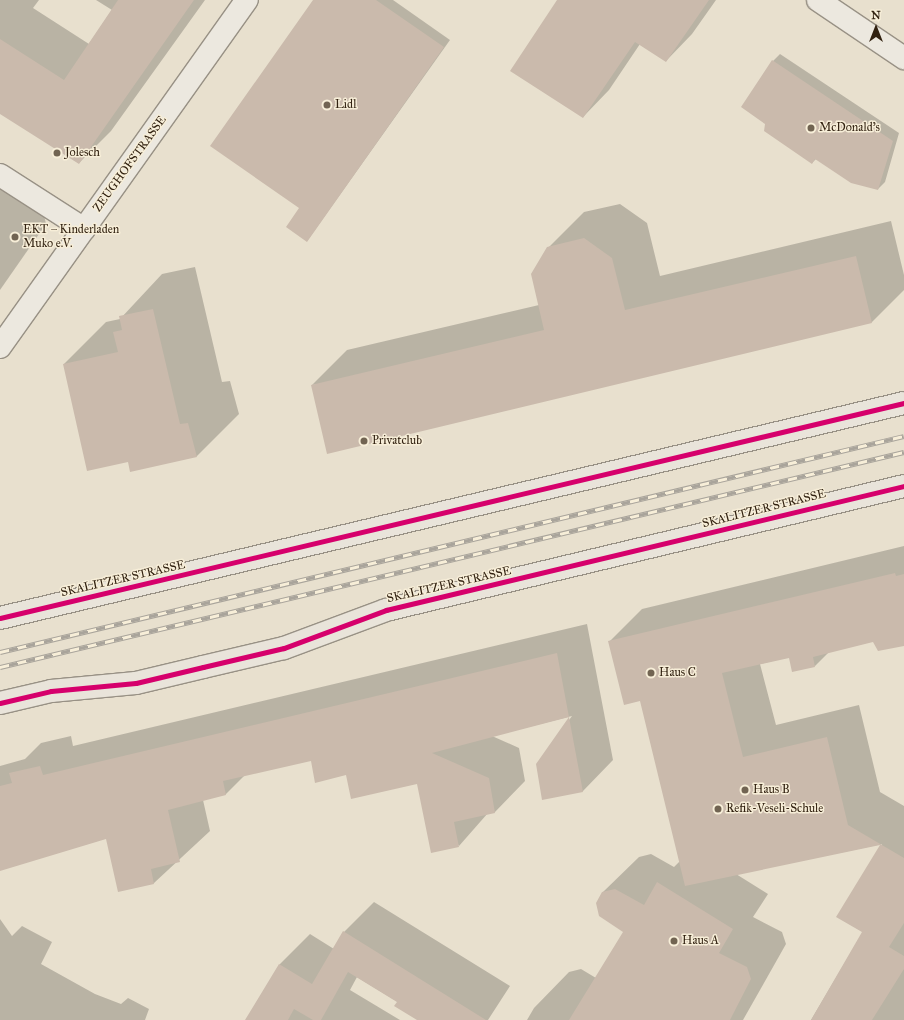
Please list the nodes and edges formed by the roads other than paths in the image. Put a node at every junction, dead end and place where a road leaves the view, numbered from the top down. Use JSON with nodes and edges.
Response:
{"nodes":[{"id":1,"x":247,"y":0,"type":"edge"},
{"id":2,"x":818,"y":0,"type":"edge"},
{"id":3,"x":904,"y":58,"type":"edge"},
{"id":4,"x":0,"y":175,"type":"edge"},
{"id":5,"x":84,"y":229,"type":"junction"},
{"id":6,"x":0,"y":347,"type":"edge"},
{"id":7,"x":904,"y":403,"type":"edge"},
{"id":8,"x":904,"y":486,"type":"edge"},
{"id":9,"x":0,"y":618,"type":"edge"},
{"id":10,"x":0,"y":703,"type":"edge"}],
"edges":[{"from":1,"to":5,"type":"street","name":"ZEUGHOFSTRASSE"},
{"from":2,"to":3,"type":"street"},
{"from":4,"to":5,"type":"street"},
{"from":5,"to":6,"type":"street","name":"ZEUGHOFSTRASSE"},
{"from":7,"to":9,"type":"main road","name":"SKALITZER STRASSE"},
{"from":8,"to":10,"type":"main road","name":"SKALITZER STRASSE"}]}
